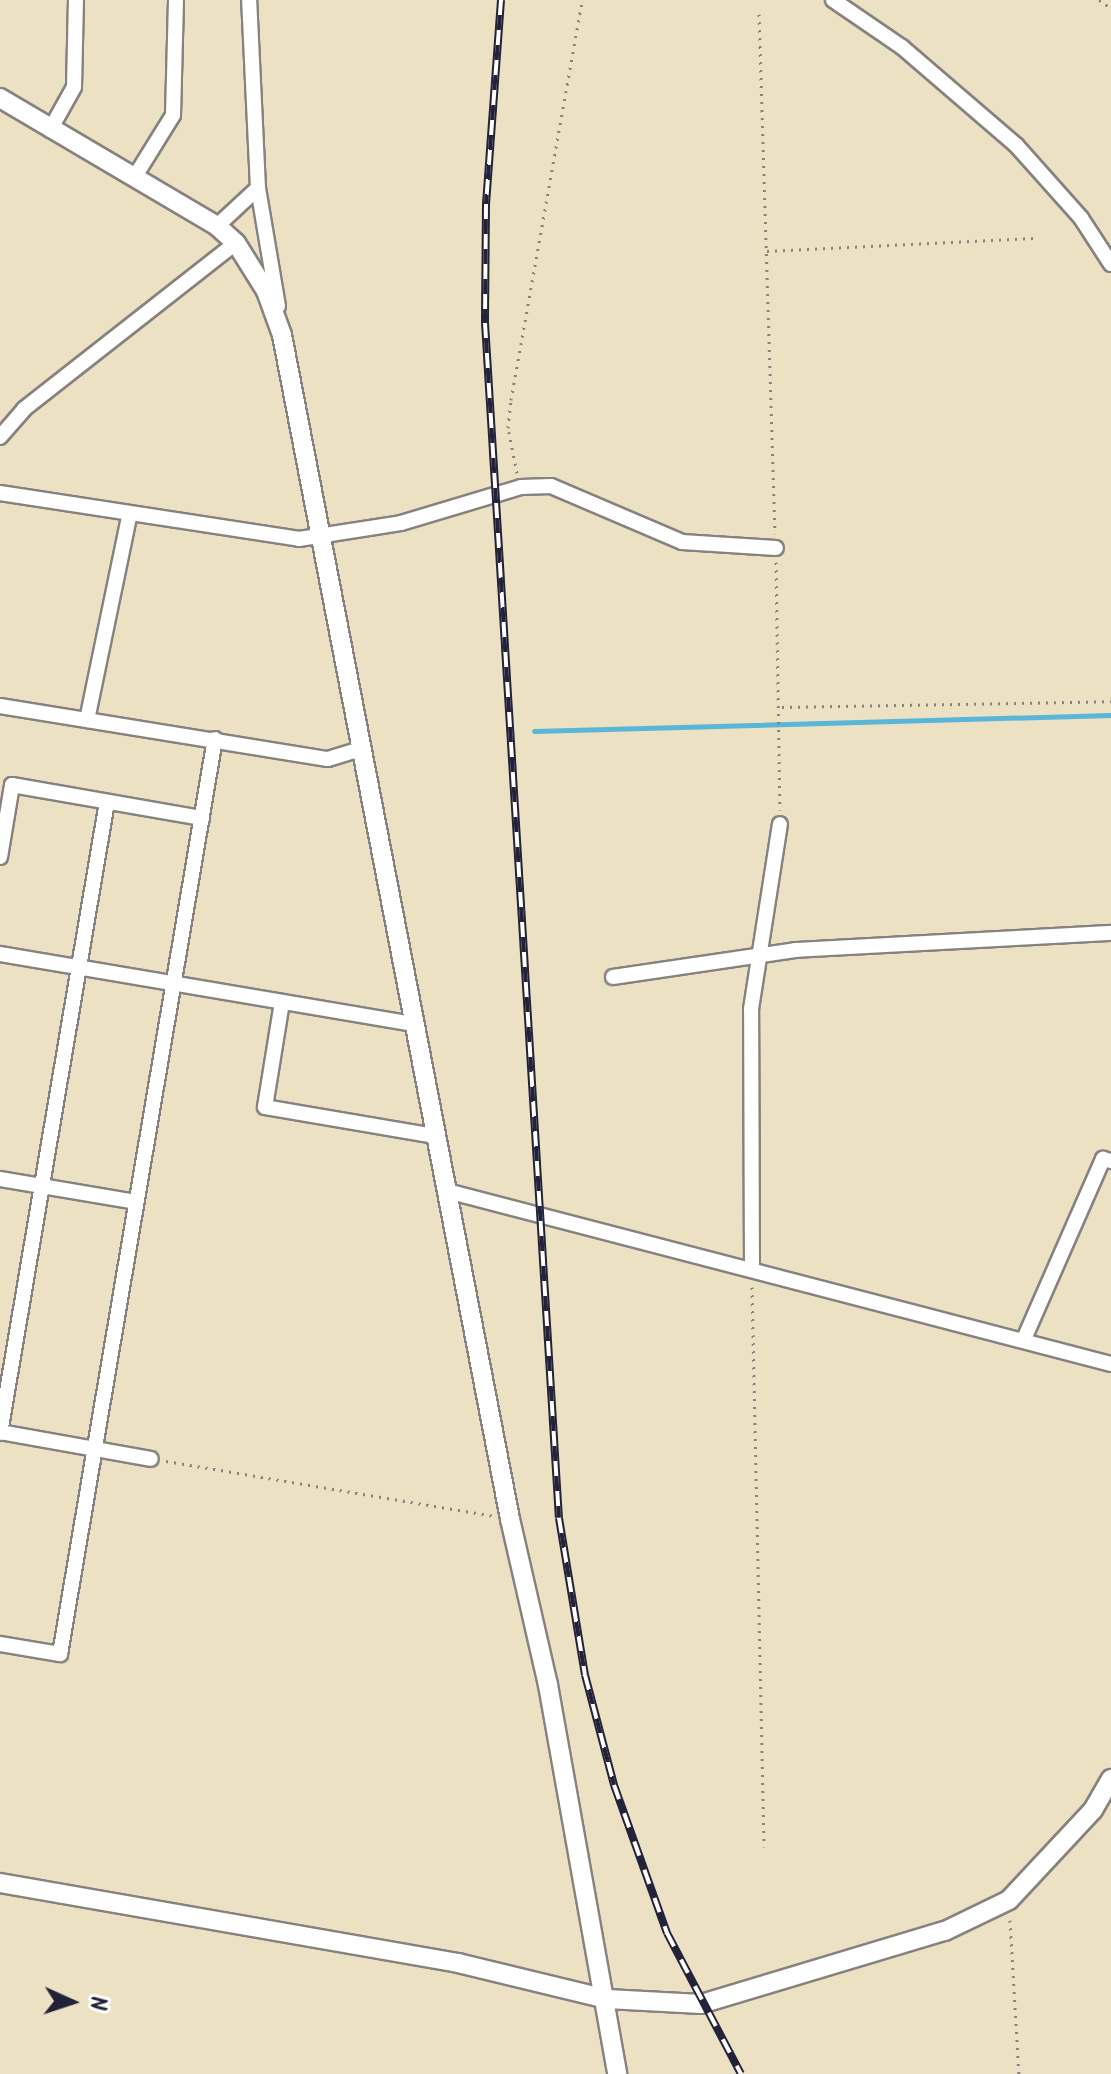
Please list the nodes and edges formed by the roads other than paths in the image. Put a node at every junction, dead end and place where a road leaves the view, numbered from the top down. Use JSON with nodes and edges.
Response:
{"nodes":[{"id":1,"x":76,"y":0,"type":"edge"},
{"id":2,"x":176,"y":0,"type":"edge"},
{"id":3,"x":249,"y":0,"type":"edge"},
{"id":4,"x":833,"y":0,"type":"edge"},
{"id":5,"x":0,"y":98,"type":"edge"},
{"id":6,"x":50,"y":130,"type":"junction"},
{"id":7,"x":134,"y":178,"type":"junction"},
{"id":8,"x":258,"y":188,"type":"junction"},
{"id":9,"x":217,"y":226,"type":"junction"},
{"id":10,"x":236,"y":243,"type":"junction"},
{"id":11,"x":1111,"y":264,"type":"edge"},
{"id":12,"x":282,"y":335,"type":"junction"},
{"id":13,"x":0,"y":437,"type":"edge"},
{"id":14,"x":0,"y":493,"type":"edge"},
{"id":15,"x":130,"y":513,"type":"junction"},
{"id":16,"x":322,"y":533,"type":"junction"},
{"id":17,"x":776,"y":548,"type":"road end"},
{"id":18,"x":0,"y":706,"type":"edge"},
{"id":19,"x":87,"y":720,"type":"junction"},
{"id":20,"x":215,"y":739,"type":"junction"},
{"id":21,"x":361,"y":749,"type":"junction"},
{"id":22,"x":107,"y":802,"type":"junction"},
{"id":23,"x":202,"y":818,"type":"junction"},
{"id":24,"x":780,"y":824,"type":"road end"},
{"id":25,"x":0,"y":857,"type":"edge"},
{"id":26,"x":1111,"y":933,"type":"edge"},
{"id":27,"x":0,"y":954,"type":"edge"},
{"id":28,"x":758,"y":955,"type":"junction"},
{"id":29,"x":79,"y":967,"type":"junction"},
{"id":30,"x":613,"y":977,"type":"dead end"},
{"id":31,"x":173,"y":983,"type":"junction"},
{"id":32,"x":282,"y":1002,"type":"junction"},
{"id":33,"x":413,"y":1024,"type":"junction"},
{"id":34,"x":435,"y":1136,"type":"junction"},
{"id":35,"x":1111,"y":1161,"type":"edge"},
{"id":36,"x":0,"y":1179,"type":"edge"},
{"id":37,"x":42,"y":1186,"type":"junction"},
{"id":38,"x":447,"y":1191,"type":"junction"},
{"id":39,"x":136,"y":1202,"type":"junction"},
{"id":40,"x":752,"y":1267,"type":"junction"},
{"id":41,"x":1024,"y":1339,"type":"junction"},
{"id":42,"x":1111,"y":1364,"type":"edge"},
{"id":43,"x":0,"y":1432,"type":"edge"},
{"id":44,"x":95,"y":1448,"type":"junction"},
{"id":45,"x":151,"y":1459,"type":"road end"},
{"id":46,"x":0,"y":1644,"type":"edge"},
{"id":47,"x":1111,"y":1779,"type":"edge"},
{"id":48,"x":0,"y":1883,"type":"edge"},
{"id":49,"x":607,"y":1999,"type":"junction"},
{"id":50,"x":617,"y":2074,"type":"edge"}],
"edges":[{"from":1,"to":6,"type":"street"},
{"from":2,"to":7,"type":"street"},
{"from":3,"to":8,"type":"street"},
{"from":4,"to":11,"type":"street"},
{"from":5,"to":6,"type":"street"},
{"from":6,"to":7,"type":"street"},
{"from":7,"to":9,"type":"street"},
{"from":8,"to":9,"type":"street"},
{"from":8,"to":12,"type":"street"},
{"from":9,"to":10,"type":"street"},
{"from":10,"to":12,"type":"street"},
{"from":10,"to":13,"type":"street"},
{"from":12,"to":16,"type":"street"},
{"from":14,"to":15,"type":"street"},
{"from":15,"to":16,"type":"street"},
{"from":15,"to":19,"type":"street"},
{"from":16,"to":17,"type":"street"},
{"from":16,"to":21,"type":"street"},
{"from":18,"to":19,"type":"street"},
{"from":19,"to":20,"type":"street"},
{"from":20,"to":21,"type":"street"},
{"from":20,"to":23,"type":"street"},
{"from":21,"to":33,"type":"street"},
{"from":22,"to":23,"type":"street"},
{"from":22,"to":25,"type":"street"},
{"from":22,"to":29,"type":"street"},
{"from":23,"to":31,"type":"street"},
{"from":24,"to":28,"type":"street"},
{"from":26,"to":28,"type":"street"},
{"from":27,"to":29,"type":"street"},
{"from":28,"to":30,"type":"street"},
{"from":28,"to":40,"type":"street"},
{"from":29,"to":31,"type":"street"},
{"from":29,"to":37,"type":"street"},
{"from":31,"to":32,"type":"street"},
{"from":31,"to":39,"type":"street"},
{"from":32,"to":33,"type":"street"},
{"from":32,"to":34,"type":"street"},
{"from":33,"to":34,"type":"street"},
{"from":34,"to":38,"type":"street"},
{"from":35,"to":41,"type":"street"},
{"from":36,"to":37,"type":"street"},
{"from":37,"to":39,"type":"street"},
{"from":37,"to":43,"type":"street"},
{"from":38,"to":40,"type":"street"},
{"from":38,"to":49,"type":"street"},
{"from":39,"to":44,"type":"street"},
{"from":40,"to":41,"type":"street"},
{"from":41,"to":42,"type":"street"},
{"from":43,"to":44,"type":"street"},
{"from":44,"to":45,"type":"street"},
{"from":44,"to":46,"type":"street"},
{"from":47,"to":49,"type":"street"},
{"from":48,"to":49,"type":"street"},
{"from":49,"to":50,"type":"street"}]}
